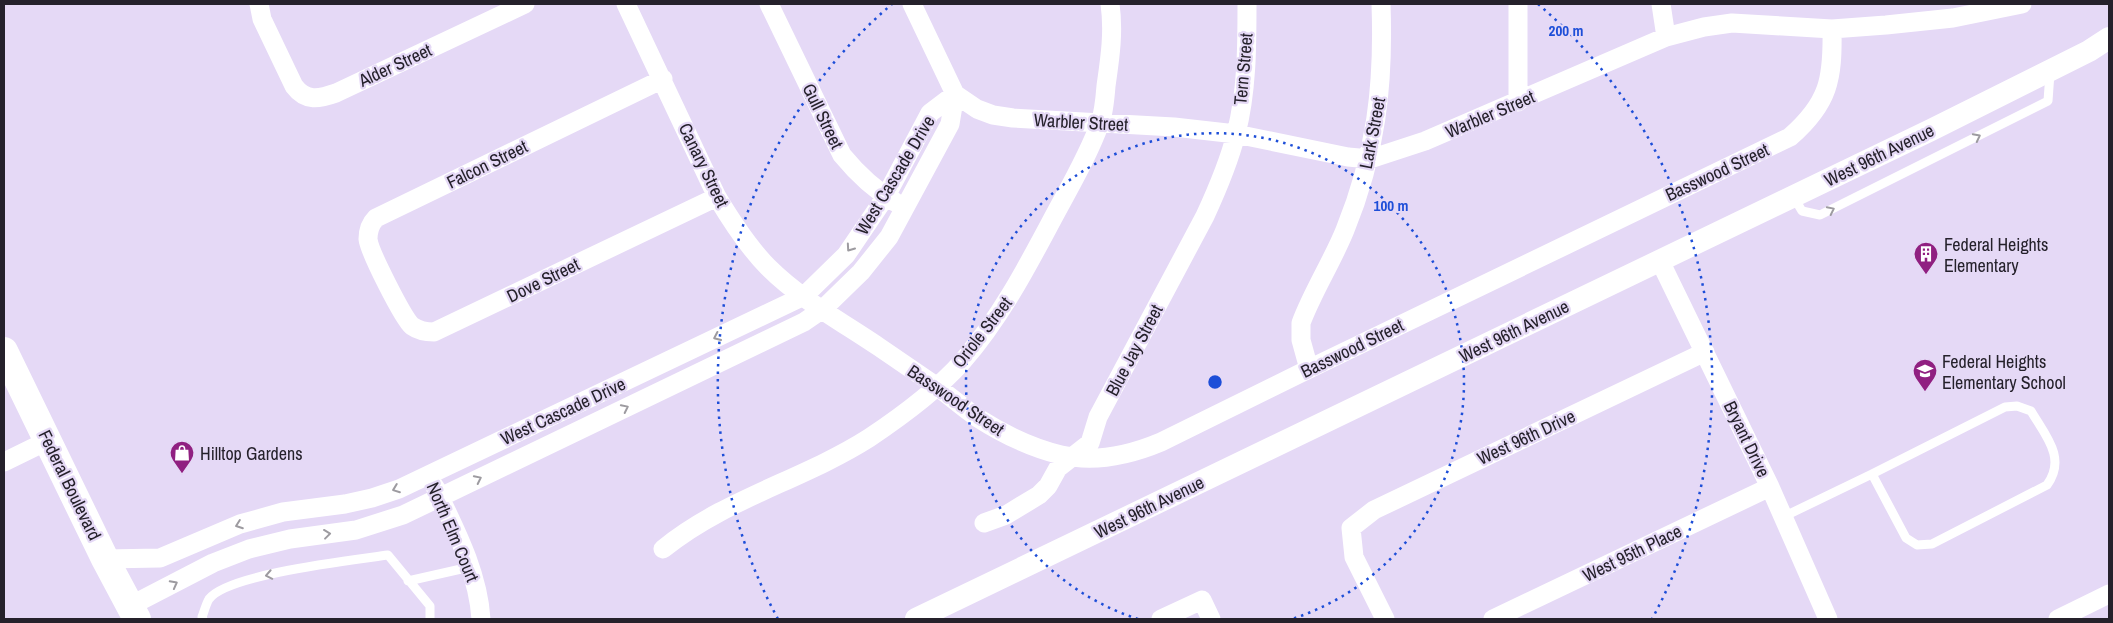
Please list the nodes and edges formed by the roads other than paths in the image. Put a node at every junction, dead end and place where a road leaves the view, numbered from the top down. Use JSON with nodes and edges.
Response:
{"nodes":[{"id":1,"x":259,"y":4,"type":"edge"},
{"id":2,"x":525,"y":4,"type":"edge"},
{"id":3,"x":626,"y":4,"type":"edge"},
{"id":4,"x":769,"y":4,"type":"edge"},
{"id":5,"x":912,"y":4,"type":"edge"},
{"id":6,"x":1110,"y":4,"type":"edge"},
{"id":7,"x":1246,"y":4,"type":"edge"},
{"id":8,"x":1381,"y":4,"type":"edge"},
{"id":9,"x":1518,"y":4,"type":"edge"},
{"id":10,"x":1661,"y":4,"type":"edge"},
{"id":11,"x":2022,"y":4,"type":"edge"},
{"id":12,"x":1832,"y":29,"type":"junction"},
{"id":13,"x":1666,"y":37,"type":"junction"},
{"id":14,"x":2109,"y":38,"type":"edge"},
{"id":15,"x":663,"y":80,"type":"junction"},
{"id":16,"x":955,"y":94,"type":"junction"},
{"id":17,"x":1518,"y":102,"type":"junction"},
{"id":18,"x":1100,"y":123,"type":"junction"},
{"id":19,"x":1236,"y":134,"type":"junction"},
{"id":20,"x":1370,"y":159,"type":"junction"},
{"id":21,"x":886,"y":196,"type":"junction"},
{"id":22,"x":717,"y":197,"type":"junction"},
{"id":23,"x":905,"y":207,"type":"junction"},
{"id":24,"x":1660,"y":261,"type":"junction"},
{"id":25,"x":388,"y":284,"type":"joint"},
{"id":26,"x":814,"y":302,"type":"junction"},
{"id":27,"x":4,"y":351,"type":"edge"},
{"id":28,"x":1705,"y":352,"type":"junction"},
{"id":29,"x":684,"y":353,"type":"junction"},
{"id":30,"x":1309,"y":368,"type":"junction"},
{"id":31,"x":694,"y":374,"type":"junction"},
{"id":32,"x":936,"y":386,"type":"junction"},
{"id":33,"x":543,"y":420,"type":"junction"},
{"id":34,"x":48,"y":441,"type":"junction"},
{"id":35,"x":554,"y":442,"type":"junction"},
{"id":36,"x":1075,"y":457,"type":"junction"},
{"id":37,"x":4,"y":462,"type":"edge"},
{"id":38,"x":428,"y":474,"type":"junction"},
{"id":39,"x":1872,"y":474,"type":"junction"},
{"id":40,"x":1770,"y":487,"type":"junction"},
{"id":41,"x":440,"y":497,"type":"junction"},
{"id":42,"x":1783,"y":517,"type":"junction"},
{"id":43,"x":984,"y":523,"type":"dead end"},
{"id":44,"x":663,"y":549,"type":"dead end"},
{"id":45,"x":106,"y":558,"type":"junction"},
{"id":46,"x":470,"y":567,"type":"junction"},
{"id":47,"x":408,"y":581,"type":"junction"},
{"id":48,"x":2109,"y":594,"type":"edge"},
{"id":49,"x":134,"y":613,"type":"edge"},
{"id":50,"x":203,"y":619,"type":"edge"},
{"id":51,"x":430,"y":619,"type":"edge"},
{"id":52,"x":481,"y":619,"type":"edge"},
{"id":53,"x":916,"y":619,"type":"edge"},
{"id":54,"x":1161,"y":619,"type":"edge"},
{"id":55,"x":1211,"y":619,"type":"edge"},
{"id":56,"x":1385,"y":619,"type":"edge"},
{"id":57,"x":1493,"y":619,"type":"edge"},
{"id":58,"x":1828,"y":619,"type":"edge"},
{"id":59,"x":2058,"y":619,"type":"edge"}],
"edges":[{"from":1,"to":2,"type":"street","name":"Alder Street"},
{"from":3,"to":15,"type":"street","name":"Canary Street"},
{"from":4,"to":21,"type":"street","name":"Gull Street"},
{"from":5,"to":16,"type":"street"},
{"from":6,"to":18,"type":"street","name":"Oriole Street"},
{"from":7,"to":19,"type":"street","name":"Tern Street"},
{"from":8,"to":20,"type":"street","name":"Lark Street"},
{"from":9,"to":17,"type":"street"},
{"from":10,"to":13,"type":"street"},
{"from":11,"to":12,"type":"street","name":"Warbler Street"},
{"from":12,"to":13,"type":"street","name":"Warbler Street"},
{"from":12,"to":30,"type":"street","name":"Basswood Street"},
{"from":13,"to":17,"type":"street","name":"Warbler Street"},
{"from":14,"to":24,"type":"street","name":"West 96th Avenue"},
{"from":15,"to":22,"type":"street","name":"Canary Street"},
{"from":15,"to":25,"type":"street","name":"Falcon Street"},
{"from":16,"to":18,"type":"street","name":"Warbler Street"},
{"from":16,"to":21,"type":"street","name":"West Cascade Drive"},
{"from":16,"to":23,"type":"street","name":"West Cascade Drive"},
{"from":17,"to":20,"type":"street","name":"Warbler Street"},
{"from":18,"to":19,"type":"street","name":"Warbler Street"},
{"from":18,"to":32,"type":"street","name":"Oriole Street"},
{"from":19,"to":20,"type":"street","name":"Warbler Street"},
{"from":19,"to":36,"type":"street","name":"Blue Jay Street"},
{"from":20,"to":30,"type":"street","name":"Lark Street"},
{"from":21,"to":23,"type":"street","name":"Gull Street"},
{"from":21,"to":26,"type":"street","name":"West Cascade Drive","one_way":true},
{"from":22,"to":25,"type":"street","name":"Dove Street"},
{"from":22,"to":26,"type":"street","name":"Canary Street"},
{"from":23,"to":26,"type":"street","name":"West Cascade Drive"},
{"from":24,"to":28,"type":"street","name":"Bryant Drive"},
{"from":24,"to":53,"type":"street","name":"West 96th Avenue"},
{"from":26,"to":29,"type":"street","name":"West Cascade Drive","one_way":true},
{"from":26,"to":31,"type":"street","name":"West Cascade Drive"},
{"from":26,"to":32,"type":"street","name":"Basswood Street"},
{"from":27,"to":34,"type":"main road","name":"Federal Boulevard"},
{"from":28,"to":40,"type":"street","name":"Bryant Drive"},
{"from":28,"to":56,"type":"street","name":"West 96th Drive"},
{"from":29,"to":31,"type":"street"},
{"from":29,"to":33,"type":"street","name":"West Cascade Drive"},
{"from":30,"to":36,"type":"street","name":"Basswood Street"},
{"from":35,"to":31,"type":"street","name":"West Cascade Drive","one_way":true},
{"from":32,"to":36,"type":"street","name":"Basswood Street"},
{"from":32,"to":44,"type":"street","name":"Oriole Street"},
{"from":33,"to":35,"type":"street"},
{"from":33,"to":38,"type":"street","name":"West Cascade Drive"},
{"from":34,"to":37,"type":"street"},
{"from":34,"to":45,"type":"main road","name":"Federal Boulevard"},
{"from":41,"to":35,"type":"street","name":"West Cascade Drive","one_way":true},
{"from":36,"to":43,"type":"street","name":"Blue Jay Street"},
{"from":38,"to":41,"type":"street","name":"North Elm Court"},
{"from":38,"to":45,"type":"street","name":"West Cascade Drive","one_way":true},
{"from":39,"to":39,"type":"lane"},
{"from":39,"to":42,"type":"lane"},
{"from":40,"to":42,"type":"street","name":"Bryant Drive"},
{"from":40,"to":57,"type":"street","name":"West 95th Place"},
{"from":41,"to":46,"type":"street","name":"North Elm Court"},
{"from":49,"to":41,"type":"street","name":"West Cascade Drive","one_way":true},
{"from":42,"to":58,"type":"street","name":"Bryant Drive"},
{"from":45,"to":49,"type":"main road","name":"Federal Boulevard"},
{"from":46,"to":47,"type":"lane"},
{"from":46,"to":52,"type":"street","name":"North Elm Court"},
{"from":47,"to":50,"type":"lane","one_way":true},
{"from":47,"to":51,"type":"lane"},
{"from":48,"to":59,"type":"street"},
{"from":54,"to":55,"type":"street"}]}
